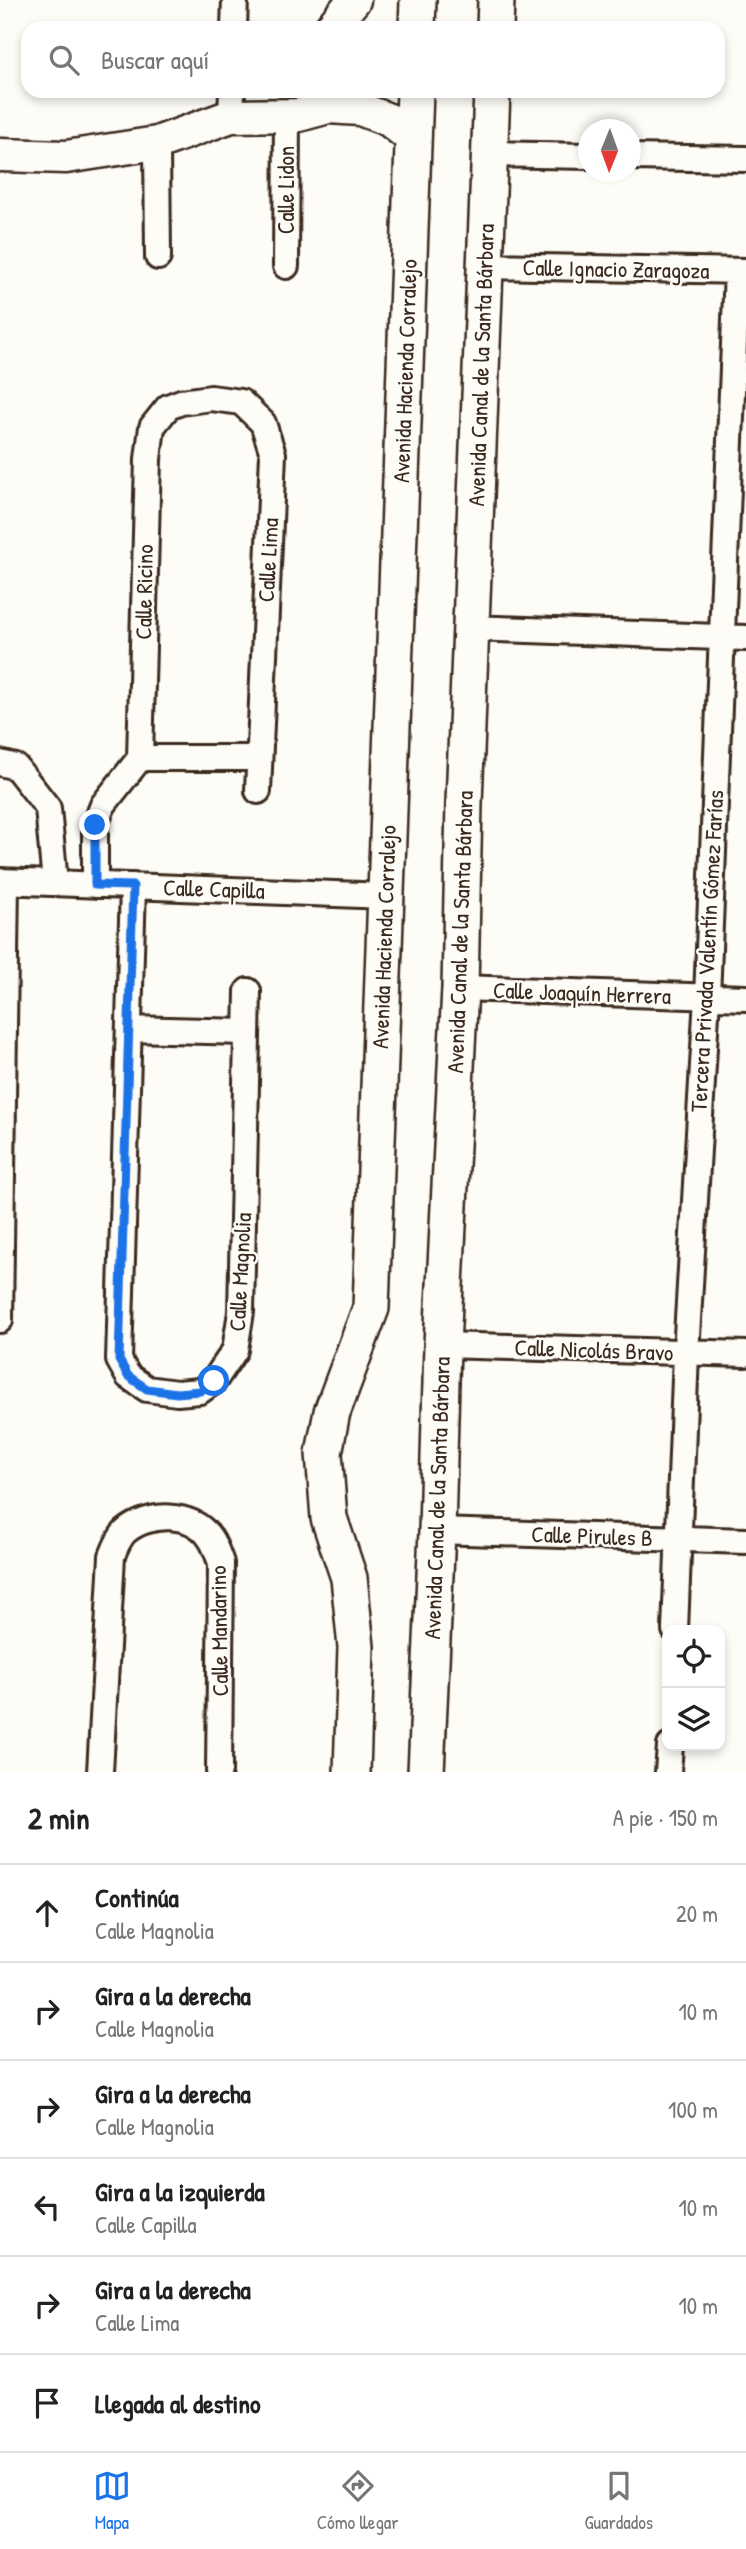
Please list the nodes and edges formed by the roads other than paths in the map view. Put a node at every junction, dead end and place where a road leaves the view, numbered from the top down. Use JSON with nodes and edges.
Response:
{"nodes":[{"id":1,"x":235,"y":0,"type":"edge"},
{"id":2,"x":354,"y":0,"type":"edge"},
{"id":3,"x":418,"y":0,"type":"edge"},
{"id":4,"x":496,"y":0,"type":"edge"},
{"id":5,"x":234,"y":21,"type":"edge"},
{"id":6,"x":337,"y":21,"type":"edge"},
{"id":7,"x":417,"y":21,"type":"edge"},
{"id":8,"x":495,"y":21,"type":"edge"},
{"id":9,"x":415,"y":98,"type":"edge"},
{"id":10,"x":492,"y":98,"type":"edge"},
{"id":11,"x":232,"y":103,"type":"edge"},
{"id":12,"x":286,"y":114,"type":"junction"},
{"id":13,"x":413,"y":139,"type":"junction"},
{"id":14,"x":157,"y":143,"type":"junction"},
{"id":15,"x":489,"y":154,"type":"junction"},
{"id":16,"x":0,"y":155,"type":"edge"},
{"id":17,"x":578,"y":156,"type":"edge"},
{"id":18,"x":641,"y":157,"type":"edge"},
{"id":19,"x":746,"y":159,"type":"edge"},
{"id":20,"x":158,"y":257,"type":"dead end"},
{"id":21,"x":286,"y":266,"type":"dead end"},
{"id":22,"x":485,"y":267,"type":"junction"},
{"id":23,"x":741,"y":271,"type":"edge"},
{"id":24,"x":211,"y":398,"type":"joint"},
{"id":25,"x":471,"y":628,"type":"junction"},
{"id":26,"x":720,"y":637,"type":"junction"},
{"id":27,"x":746,"y":638,"type":"edge"},
{"id":28,"x":140,"y":758,"type":"junction"},
{"id":29,"x":259,"y":758,"type":"junction"},
{"id":30,"x":0,"y":763,"type":"edge"},
{"id":31,"x":258,"y":791,"type":"dead end"},
{"id":32,"x":3,"y":882,"type":"edge"},
{"id":33,"x":55,"y":883,"type":"junction"},
{"id":34,"x":95,"y":885,"type":"junction"},
{"id":35,"x":133,"y":886,"type":"junction"},
{"id":36,"x":386,"y":896,"type":"junction"},
{"id":37,"x":460,"y":988,"type":"junction"},
{"id":38,"x":248,"y":990,"type":"dead end"},
{"id":39,"x":707,"y":997,"type":"junction"},
{"id":40,"x":746,"y":998,"type":"edge"},
{"id":41,"x":3,"y":1025,"type":"edge"},
{"id":42,"x":129,"y":1029,"type":"junction"},
{"id":43,"x":246,"y":1032,"type":"junction"},
{"id":44,"x":0,"y":1320,"type":"edge"},
{"id":45,"x":442,"y":1345,"type":"junction"},
{"id":46,"x":687,"y":1353,"type":"junction"},
{"id":47,"x":746,"y":1354,"type":"edge"},
{"id":48,"x":437,"y":1531,"type":"junction"},
{"id":49,"x":680,"y":1539,"type":"junction"},
{"id":50,"x":746,"y":1541,"type":"edge"},
{"id":51,"x":675,"y":1625,"type":"edge"},
{"id":52,"x":670,"y":1751,"type":"edge"},
{"id":53,"x":100,"y":1772,"type":"edge"},
{"id":54,"x":219,"y":1772,"type":"edge"},
{"id":55,"x":352,"y":1772,"type":"edge"},
{"id":56,"x":426,"y":1772,"type":"edge"},
{"id":57,"x":668,"y":1772,"type":"edge"}],
"edges":[{"from":1,"to":5,"type":"street"},
{"from":2,"to":6,"type":"street"},
{"from":3,"to":7,"type":"main road"},
{"from":4,"to":8,"type":"main road"},
{"from":9,"to":13,"type":"main road","name":"Avenida Hacienda Corralejo"},
{"from":10,"to":15,"type":"main road","name":"Avenida Canal de la Santa Bárbara"},
{"from":11,"to":12,"type":"street"},
{"from":11,"to":14,"type":"street"},
{"from":12,"to":13,"type":"street"},
{"from":12,"to":21,"type":"street","name":"Calle Lidon"},
{"from":13,"to":36,"type":"main road","name":"Avenida Hacienda Corralejo"},
{"from":14,"to":16,"type":"street"},
{"from":14,"to":20,"type":"street"},
{"from":15,"to":17,"type":"street"},
{"from":15,"to":22,"type":"main road","name":"Avenida Canal de la Santa Bárbara"},
{"from":18,"to":19,"type":"street"},
{"from":22,"to":23,"type":"street","name":"Calle Ignacio Zaragoza"},
{"from":22,"to":25,"type":"main road","name":"Avenida Canal de la Santa Bárbara"},
{"from":23,"to":26,"type":"street","name":"Tercera Privada Valentín Gómez Farías"},
{"from":24,"to":28,"type":"street","name":"Calle Ricino"},
{"from":24,"to":29,"type":"street","name":"Calle Lima"},
{"from":25,"to":26,"type":"street"},
{"from":25,"to":37,"type":"main road","name":"Avenida Canal de la Santa Bárbara"},
{"from":26,"to":27,"type":"street"},
{"from":26,"to":39,"type":"street","name":"Tercera Privada Valentín Gómez Farías"},
{"from":28,"to":29,"type":"street"},
{"from":28,"to":34,"type":"street"},
{"from":29,"to":31,"type":"street","name":"Calle Lima"},
{"from":30,"to":33,"type":"street"},
{"from":32,"to":33,"type":"street","name":"Calle Capilla"},
{"from":32,"to":41,"type":"street"},
{"from":33,"to":34,"type":"street","name":"Calle Capilla"},
{"from":34,"to":35,"type":"street","name":"Calle Capilla"},
{"from":35,"to":36,"type":"street","name":"Calle Capilla"},
{"from":35,"to":42,"type":"street","name":"Calle Magnolia"},
{"from":36,"to":55,"type":"main road","name":"Avenida Hacienda Corralejo"},
{"from":37,"to":39,"type":"street","name":"Calle Joaquín Herrera"},
{"from":37,"to":45,"type":"main road","name":"Avenida Canal de la Santa Bárbara"},
{"from":38,"to":43,"type":"street","name":"Calle Magnolia"},
{"from":39,"to":40,"type":"street","name":"Calle Joaquín Herrera"},
{"from":39,"to":46,"type":"street","name":"Tercera Privada Valentín Gómez Farías"},
{"from":41,"to":44,"type":"street"},
{"from":42,"to":43,"type":"street"},
{"from":42,"to":43,"type":"street","name":"Calle Magnolia"},
{"from":45,"to":46,"type":"street","name":"Calle Nicolás Bravo"},
{"from":45,"to":48,"type":"main road","name":"Avenida Canal de la Santa Bárbara"},
{"from":46,"to":47,"type":"street","name":"Calle Nicolás Bravo"},
{"from":46,"to":49,"type":"street","name":"Tercera Privada Valentín Gómez Farías"},
{"from":48,"to":49,"type":"street","name":"Calle Pirules B"},
{"from":48,"to":56,"type":"main road","name":"Avenida Canal de la Santa Bárbara"},
{"from":49,"to":50,"type":"street","name":"Calle Pirules B"},
{"from":49,"to":51,"type":"street","name":"Tercera Privada Valentín Gómez Farías"},
{"from":52,"to":57,"type":"street"},
{"from":53,"to":54,"type":"street","name":"Calle Mandarino"}]}
